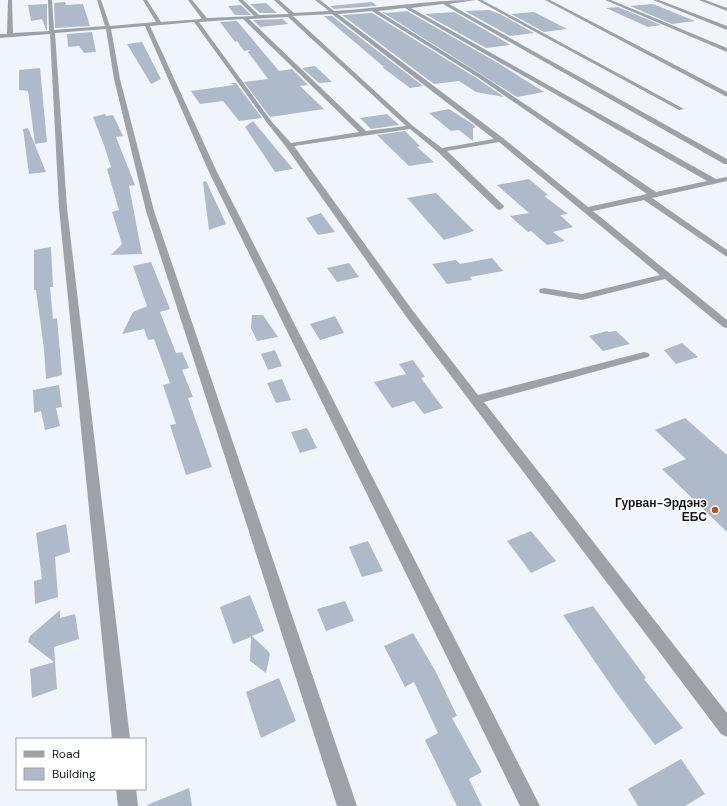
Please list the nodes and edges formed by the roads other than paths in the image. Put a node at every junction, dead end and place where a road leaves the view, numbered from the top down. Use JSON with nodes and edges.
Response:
{"nodes":[{"id":1,"x":10,"y":0,"type":"edge"},
{"id":2,"x":50,"y":0,"type":"edge"},
{"id":3,"x":99,"y":0,"type":"edge"},
{"id":4,"x":145,"y":0,"type":"edge"},
{"id":5,"x":190,"y":0,"type":"edge"},
{"id":6,"x":240,"y":0,"type":"edge"},
{"id":7,"x":276,"y":0,"type":"edge"},
{"id":8,"x":317,"y":0,"type":"edge"},
{"id":9,"x":395,"y":0,"type":"edge"},
{"id":10,"x":474,"y":0,"type":"edge"},
{"id":11,"x":479,"y":0,"type":"edge"},
{"id":12,"x":547,"y":0,"type":"edge"},
{"id":13,"x":607,"y":0,"type":"edge"},
{"id":14,"x":655,"y":0,"type":"edge"},
{"id":15,"x":701,"y":0,"type":"edge"},
{"id":16,"x":440,"y":2,"type":"edge"},
{"id":17,"x":407,"y":7,"type":"junction"},
{"id":18,"x":373,"y":10,"type":"junction"},
{"id":19,"x":727,"y":10,"type":"edge"},
{"id":20,"x":333,"y":12,"type":"junction"},
{"id":21,"x":291,"y":15,"type":"junction"},
{"id":22,"x":244,"y":17,"type":"junction"},
{"id":23,"x":258,"y":17,"type":"junction"},
{"id":24,"x":201,"y":20,"type":"junction"},
{"id":25,"x":153,"y":24,"type":"junction"},
{"id":26,"x":108,"y":27,"type":"junction"},
{"id":27,"x":727,"y":28,"type":"edge"},
{"id":28,"x":53,"y":32,"type":"junction"},
{"id":29,"x":0,"y":36,"type":"edge"},
{"id":30,"x":10,"y":36,"type":"junction"},
{"id":31,"x":727,"y":50,"type":"edge"},
{"id":32,"x":727,"y":95,"type":"edge"},
{"id":33,"x":681,"y":109,"type":"dead end"},
{"id":34,"x":411,"y":127,"type":"junction"},
{"id":35,"x":365,"y":134,"type":"junction"},
{"id":36,"x":500,"y":140,"type":"junction"},
{"id":37,"x":289,"y":145,"type":"junction"},
{"id":38,"x":441,"y":150,"type":"junction"},
{"id":39,"x":727,"y":162,"type":"edge"},
{"id":40,"x":727,"y":179,"type":"edge"},
{"id":41,"x":713,"y":181,"type":"junction"},
{"id":42,"x":654,"y":195,"type":"junction"},
{"id":43,"x":645,"y":197,"type":"junction"},
{"id":44,"x":500,"y":207,"type":"dead end"},
{"id":45,"x":587,"y":210,"type":"junction"},
{"id":46,"x":727,"y":254,"type":"edge"},
{"id":47,"x":667,"y":276,"type":"junction"},
{"id":48,"x":544,"y":291,"type":"dead end"},
{"id":49,"x":727,"y":325,"type":"edge"},
{"id":50,"x":644,"y":356,"type":"dead end"},
{"id":51,"x":475,"y":400,"type":"junction"},
{"id":52,"x":727,"y":728,"type":"edge"},
{"id":53,"x":121,"y":738,"type":"edge"},
{"id":54,"x":126,"y":790,"type":"edge"},
{"id":55,"x":128,"y":806,"type":"edge"},
{"id":56,"x":347,"y":806,"type":"edge"},
{"id":57,"x":530,"y":806,"type":"edge"}],
"edges":[{"from":1,"to":30,"type":"street"},
{"from":2,"to":28,"type":"street"},
{"from":3,"to":26,"type":"street"},
{"from":4,"to":25,"type":"street"},
{"from":5,"to":24,"type":"street"},
{"from":6,"to":23,"type":"street"},
{"from":7,"to":21,"type":"street"},
{"from":8,"to":20,"type":"street"},
{"from":9,"to":17,"type":"street"},
{"from":10,"to":16,"type":"street"},
{"from":11,"to":33,"type":"street"},
{"from":12,"to":32,"type":"street"},
{"from":13,"to":31,"type":"street"},
{"from":14,"to":27,"type":"street"},
{"from":15,"to":19,"type":"street"},
{"from":16,"to":17,"type":"street"},
{"from":16,"to":39,"type":"street"},
{"from":17,"to":18,"type":"street"},
{"from":17,"to":41,"type":"street"},
{"from":18,"to":20,"type":"street"},
{"from":18,"to":42,"type":"street"},
{"from":20,"to":21,"type":"street"},
{"from":20,"to":36,"type":"street"},
{"from":21,"to":23,"type":"street"},
{"from":21,"to":34,"type":"street"},
{"from":22,"to":23,"type":"street"},
{"from":22,"to":24,"type":"street"},
{"from":22,"to":35,"type":"street"},
{"from":24,"to":25,"type":"street"},
{"from":24,"to":37,"type":"street"},
{"from":25,"to":26,"type":"street"},
{"from":25,"to":57,"type":"street"},
{"from":26,"to":28,"type":"street"},
{"from":26,"to":56,"type":"street"},
{"from":28,"to":30,"type":"street"},
{"from":28,"to":53,"type":"street"},
{"from":29,"to":30,"type":"street"},
{"from":34,"to":35,"type":"street"},
{"from":34,"to":38,"type":"street"},
{"from":35,"to":37,"type":"street"},
{"from":36,"to":38,"type":"street"},
{"from":36,"to":45,"type":"street"},
{"from":37,"to":51,"type":"street"},
{"from":38,"to":44,"type":"street"},
{"from":40,"to":41,"type":"street"},
{"from":41,"to":42,"type":"street"},
{"from":42,"to":43,"type":"street"},
{"from":43,"to":45,"type":"street"},
{"from":43,"to":46,"type":"street"},
{"from":45,"to":47,"type":"street"},
{"from":47,"to":48,"type":"street"},
{"from":47,"to":49,"type":"street"},
{"from":50,"to":51,"type":"street"},
{"from":51,"to":52,"type":"street"},
{"from":54,"to":55,"type":"street"}]}
